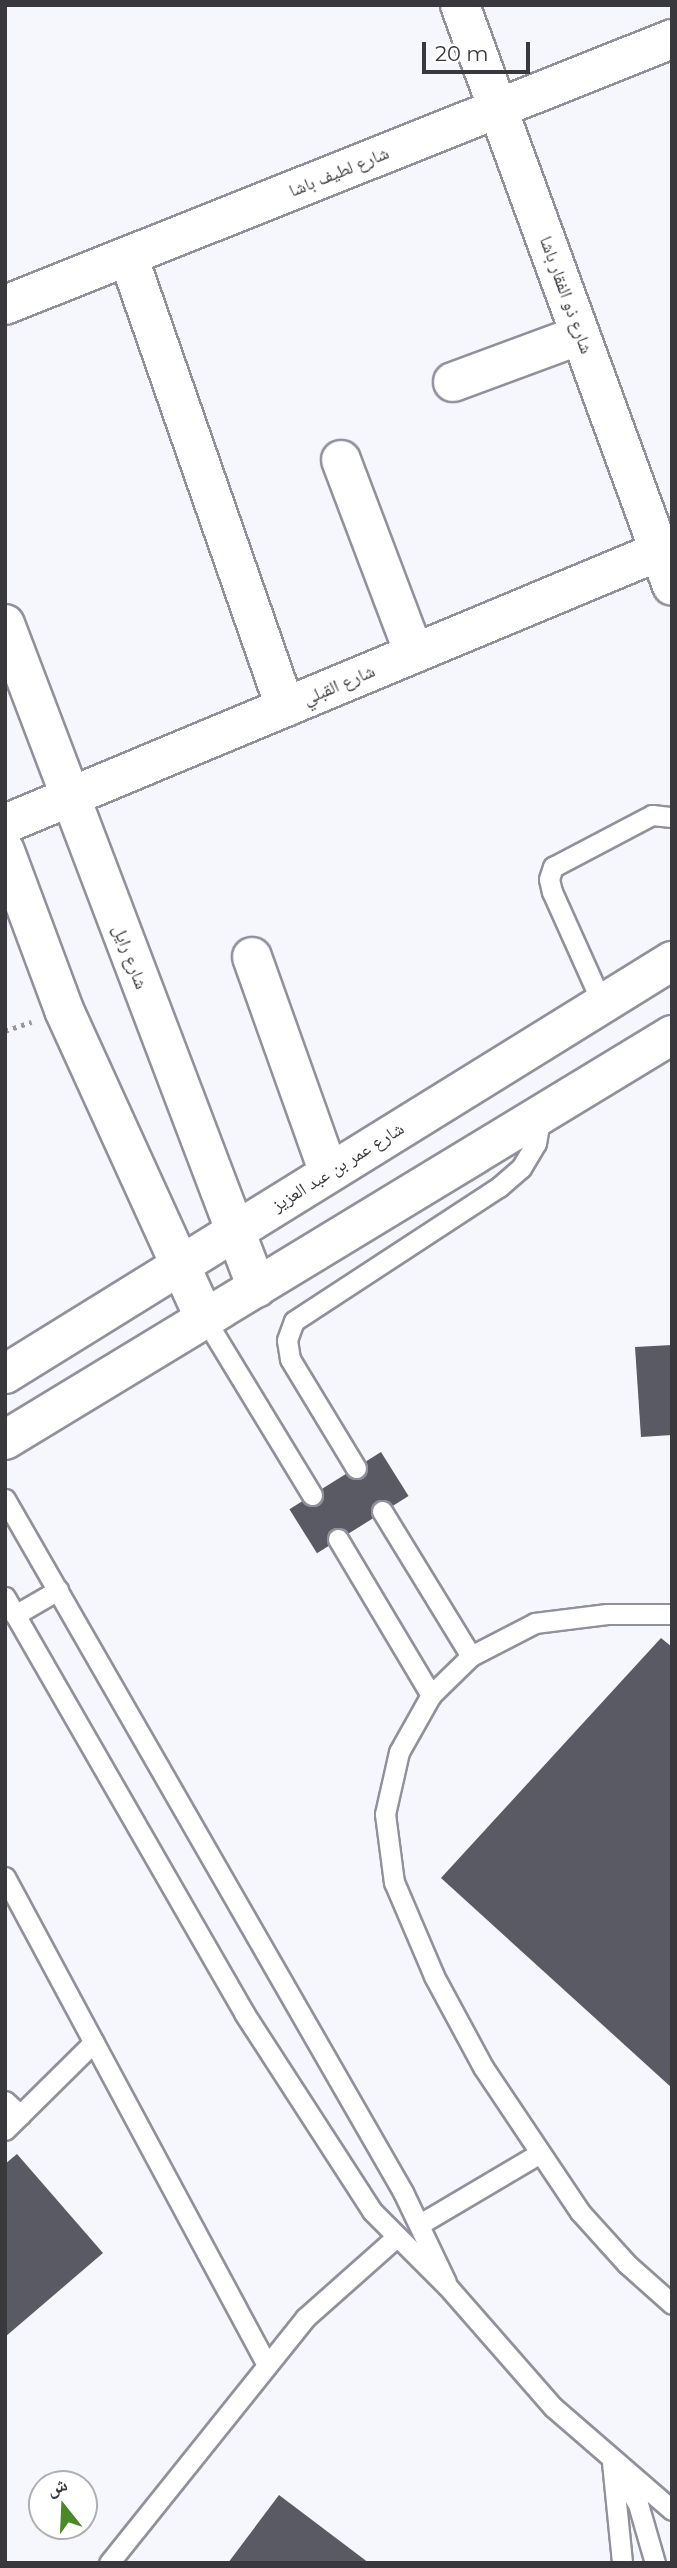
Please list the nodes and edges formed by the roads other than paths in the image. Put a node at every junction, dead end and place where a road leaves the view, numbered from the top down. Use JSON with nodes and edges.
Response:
{"nodes":[{"id":1,"x":460,"y":5,"type":"edge"},
{"id":2,"x":672,"y":39,"type":"edge"},
{"id":3,"x":498,"y":109,"type":"junction"},
{"id":4,"x":128,"y":256,"type":"junction"},
{"id":5,"x":5,"y":305,"type":"edge"},
{"id":6,"x":580,"y":335,"type":"junction"},
{"id":7,"x":453,"y":382,"type":"dead end"},
{"id":8,"x":341,"y":460,"type":"dead end"},
{"id":9,"x":668,"y":561,"type":"edge"},
{"id":10,"x":5,"y":624,"type":"edge"},
{"id":11,"x":414,"y":653,"type":"junction"},
{"id":12,"x":285,"y":707,"type":"junction"},
{"id":13,"x":69,"y":797,"type":"junction"},
{"id":14,"x":672,"y":817,"type":"edge"},
{"id":15,"x":5,"y":824,"type":"edge"},
{"id":16,"x":5,"y":851,"type":"edge"},
{"id":17,"x":252,"y":957,"type":"dead end"},
{"id":18,"x":672,"y":961,"type":"edge"},
{"id":19,"x":602,"y":1003,"type":"junction"},
{"id":20,"x":672,"y":1035,"type":"edge"},
{"id":21,"x":541,"y":1114,"type":"junction"},
{"id":22,"x":328,"y":1173,"type":"junction"},
{"id":23,"x":234,"y":1231,"type":"junction"},
{"id":24,"x":178,"y":1266,"type":"junction"},
{"id":25,"x":257,"y":1288,"type":"junction"},
{"id":26,"x":205,"y":1319,"type":"junction"},
{"id":27,"x":5,"y":1374,"type":"edge"},
{"id":28,"x":5,"y":1440,"type":"edge"},
{"id":29,"x":356,"y":1468,"type":"dead end"},
{"id":30,"x":312,"y":1495,"type":"dead end"},
{"id":31,"x":5,"y":1499,"type":"edge"},
{"id":32,"x":382,"y":1511,"type":"dead end"},
{"id":33,"x":338,"y":1539,"type":"dead end"},
{"id":34,"x":58,"y":1590,"type":"junction"},
{"id":35,"x":5,"y":1597,"type":"edge"},
{"id":36,"x":672,"y":1614,"type":"edge"},
{"id":37,"x":15,"y":1615,"type":"junction"},
{"id":38,"x":471,"y":1656,"type":"junction"},
{"id":39,"x":431,"y":1695,"type":"junction"},
{"id":40,"x":5,"y":1877,"type":"edge"},
{"id":41,"x":94,"y":2042,"type":"junction"},
{"id":42,"x":5,"y":2101,"type":"edge"},
{"id":43,"x":20,"y":2115,"type":"junction"},
{"id":44,"x":5,"y":2130,"type":"edge"},
{"id":45,"x":540,"y":2153,"type":"junction"},
{"id":46,"x":420,"y":2224,"type":"junction"},
{"id":47,"x":395,"y":2238,"type":"junction"},
{"id":48,"x":447,"y":2286,"type":"junction"},
{"id":49,"x":672,"y":2304,"type":"edge"},
{"id":50,"x":267,"y":2365,"type":"junction"},
{"id":51,"x":612,"y":2461,"type":"junction"},
{"id":52,"x":672,"y":2510,"type":"edge"},
{"id":53,"x":109,"y":2563,"type":"edge"},
{"id":54,"x":622,"y":2563,"type":"edge"},
{"id":55,"x":656,"y":2563,"type":"edge"}],
"edges":[{"from":1,"to":3,"type":"street","name":"شارع ذو الفقار باشا"},
{"from":2,"to":3,"type":"street","name":"شارع لطيف باشا"},
{"from":3,"to":4,"type":"street","name":"شارع لطيف باشا"},
{"from":3,"to":6,"type":"street","name":"شارع ذو الفقار باشا"},
{"from":4,"to":5,"type":"street","name":"شارع لطيف باشا"},
{"from":4,"to":12,"type":"street"},
{"from":6,"to":7,"type":"street"},
{"from":6,"to":9,"type":"street","name":"شارع ذو الفقار باشا"},
{"from":8,"to":11,"type":"street"},
{"from":9,"to":11,"type":"street","name":"شارع القبلي"},
{"from":10,"to":13,"type":"street","name":"شارع رايل"},
{"from":11,"to":12,"type":"street","name":"شارع القبلي"},
{"from":12,"to":13,"type":"street","name":"شارع القبلي"},
{"from":13,"to":15,"type":"street","name":"شارع القبلي"},
{"from":13,"to":23,"type":"street","name":"شارع رايل"},
{"from":14,"to":19,"type":"lane"},
{"from":16,"to":24,"type":"street"},
{"from":17,"to":22,"type":"street"},
{"from":18,"to":19,"type":"street","name":"شارع عمر بن عبد العزيز"},
{"from":19,"to":22,"type":"street","name":"شارع عمر بن عبد العزيز"},
{"from":20,"to":21,"type":"street"},
{"from":21,"to":25,"type":"street"},
{"from":21,"to":29,"type":"lane"},
{"from":22,"to":23,"type":"street","name":"شارع عمر بن عبد العزيز"},
{"from":23,"to":24,"type":"street","name":"شارع عمر بن عبد العزيز"},
{"from":23,"to":25,"type":"street","name":"شارع رايل"},
{"from":24,"to":26,"type":"street"},
{"from":24,"to":27,"type":"street","name":"شارع عمر بن عبد العزيز"},
{"from":25,"to":26,"type":"street"},
{"from":26,"to":28,"type":"street"},
{"from":26,"to":30,"type":"lane"},
{"from":31,"to":34,"type":"lane"},
{"from":32,"to":38,"type":"lane"},
{"from":33,"to":39,"type":"lane"},
{"from":34,"to":37,"type":"lane"},
{"from":34,"to":46,"type":"lane"},
{"from":35,"to":37,"type":"lane"},
{"from":36,"to":38,"type":"lane"},
{"from":37,"to":47,"type":"lane"},
{"from":38,"to":39,"type":"lane"},
{"from":39,"to":45,"type":"lane"},
{"from":40,"to":41,"type":"lane"},
{"from":41,"to":43,"type":"lane"},
{"from":41,"to":50,"type":"lane"},
{"from":42,"to":43,"type":"lane"},
{"from":43,"to":44,"type":"lane"},
{"from":45,"to":46,"type":"lane"},
{"from":45,"to":49,"type":"lane"},
{"from":46,"to":48,"type":"lane"},
{"from":47,"to":48,"type":"lane"},
{"from":47,"to":50,"type":"lane"},
{"from":48,"to":51,"type":"lane"},
{"from":50,"to":53,"type":"lane"},
{"from":51,"to":52,"type":"lane"},
{"from":51,"to":54,"type":"lane"},
{"from":51,"to":55,"type":"lane"}]}
